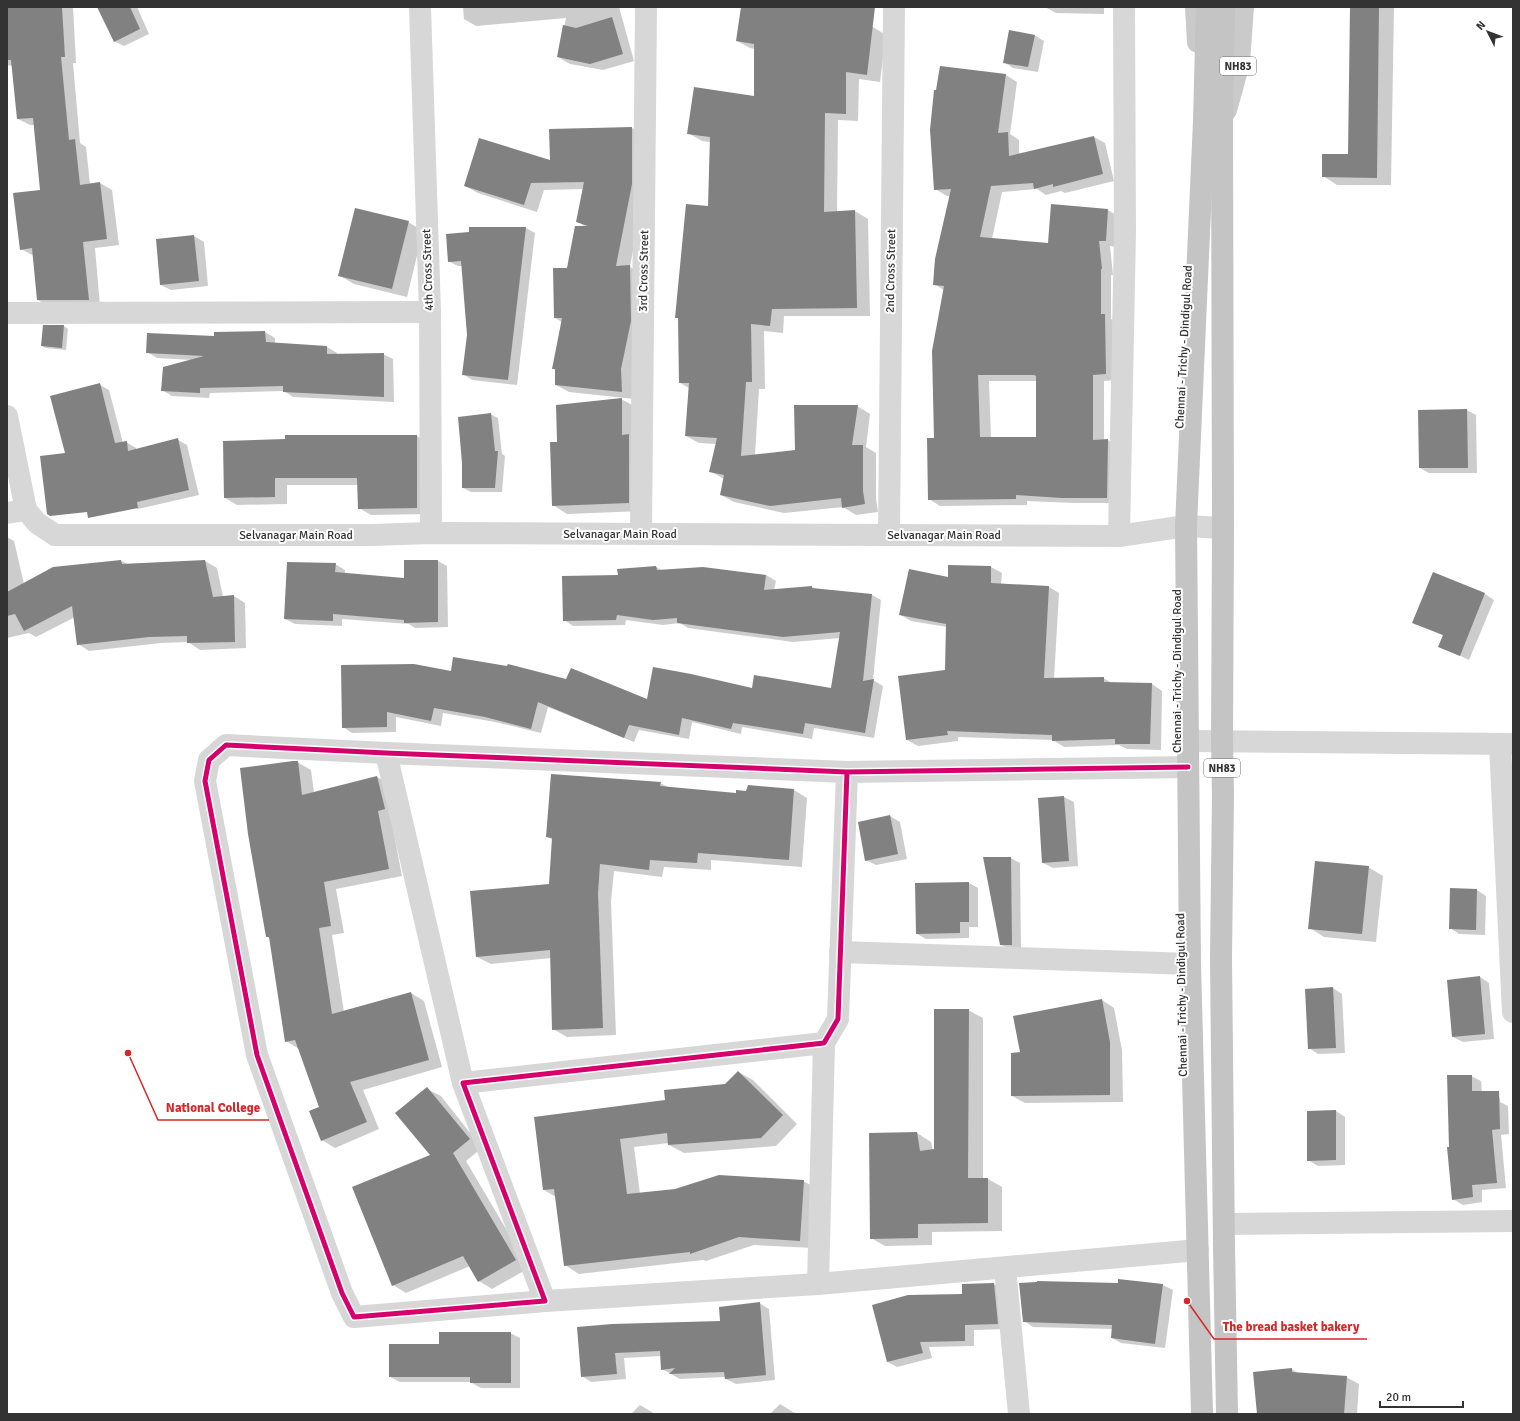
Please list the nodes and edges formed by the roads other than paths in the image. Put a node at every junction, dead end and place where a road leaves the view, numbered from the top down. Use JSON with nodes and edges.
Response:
{"nodes":[{"id":1,"x":420,"y":7,"type":"edge"},
{"id":2,"x":646,"y":7,"type":"edge"},
{"id":3,"x":894,"y":7,"type":"edge"},
{"id":4,"x":1124,"y":7,"type":"edge"},
{"id":5,"x":1243,"y":7,"type":"edge"},
{"id":6,"x":1212,"y":12,"type":"edge"},
{"id":7,"x":1213,"y":122,"type":"junction"},
{"id":8,"x":430,"y":312,"type":"junction"},
{"id":9,"x":7,"y":313,"type":"edge"},
{"id":10,"x":7,"y":416,"type":"edge"},
{"id":11,"x":17,"y":512,"type":"edge"},
{"id":12,"x":1186,"y":526,"type":"junction"},
{"id":13,"x":1223,"y":528,"type":"junction"},
{"id":14,"x":432,"y":533,"type":"junction"},
{"id":15,"x":641,"y":534,"type":"junction"},
{"id":16,"x":889,"y":534,"type":"junction"},
{"id":17,"x":1119,"y":536,"type":"junction"},
{"id":18,"x":1222,"y":740,"type":"junction"},
{"id":19,"x":1188,"y":741,"type":"junction"},
{"id":20,"x":1506,"y":745,"type":"edge"},
{"id":21,"x":386,"y":753,"type":"junction"},
{"id":22,"x":1188,"y":767,"type":"junction"},
{"id":23,"x":847,"y":772,"type":"junction"},
{"id":24,"x":840,"y":952,"type":"junction"},
{"id":25,"x":1190,"y":964,"type":"junction"},
{"id":26,"x":1513,"y":1012,"type":"edge"},
{"id":27,"x":824,"y":1042,"type":"junction"},
{"id":28,"x":463,"y":1083,"type":"junction"},
{"id":29,"x":1513,"y":1221,"type":"edge"},
{"id":30,"x":1224,"y":1224,"type":"junction"},
{"id":31,"x":1198,"y":1250,"type":"junction"},
{"id":32,"x":1005,"y":1268,"type":"junction"},
{"id":33,"x":818,"y":1284,"type":"junction"},
{"id":34,"x":545,"y":1301,"type":"junction"},
{"id":35,"x":1019,"y":1414,"type":"edge"},
{"id":36,"x":1202,"y":1414,"type":"edge"},
{"id":37,"x":1227,"y":1414,"type":"edge"}],
"edges":[{"from":1,"to":8,"type":"street","name":"4th Cross Street"},
{"from":2,"to":15,"type":"street","name":"3rd Cross Street"},
{"from":3,"to":16,"type":"street","name":"2nd Cross Street"},
{"from":4,"to":17,"type":"street"},
{"from":5,"to":7,"type":"main road","number":"NH83"},
{"from":6,"to":7,"type":"highway"},
{"from":7,"to":12,"type":"highway","name":"Chennai - Trichy - Dindigul Road","number":"NH83"},
{"from":7,"to":13,"type":"highway","number":"NH83"},
{"from":8,"to":9,"type":"street"},
{"from":8,"to":14,"type":"street","name":"4th Cross Street"},
{"from":10,"to":11,"type":"street"},
{"from":11,"to":14,"type":"street","name":"Selvanagar Main Road"},
{"from":12,"to":13,"type":"street","name":"Selvanagar Main Road"},
{"from":12,"to":17,"type":"street","name":"Selvanagar Main Road"},
{"from":12,"to":19,"type":"highway","name":"Chennai - Trichy - Dindigul Road","number":"NH83"},
{"from":13,"to":18,"type":"highway","number":"NH83"},
{"from":14,"to":15,"type":"street","name":"Selvanagar Main Road"},
{"from":15,"to":16,"type":"street","name":"Selvanagar Main Road"},
{"from":16,"to":17,"type":"street","name":"Selvanagar Main Road"},
{"from":18,"to":19,"type":"street"},
{"from":18,"to":20,"type":"street"},
{"from":18,"to":30,"type":"highway","number":"NH83"},
{"from":19,"to":22,"type":"highway","name":"Chennai - Trichy - Dindigul Road","number":"NH83"},
{"from":20,"to":26,"type":"street"},
{"from":21,"to":23,"type":"street"},
{"from":21,"to":28,"type":"street"},
{"from":21,"to":34,"type":"street"},
{"from":22,"to":23,"type":"street"},
{"from":22,"to":25,"type":"highway","name":"Chennai - Trichy - Dindigul Road","number":"NH83"},
{"from":23,"to":24,"type":"street"},
{"from":24,"to":25,"type":"street"},
{"from":24,"to":27,"type":"street"},
{"from":25,"to":31,"type":"highway","name":"Chennai - Trichy - Dindigul Road","number":"NH83"},
{"from":27,"to":28,"type":"street"},
{"from":27,"to":33,"type":"street"},
{"from":28,"to":34,"type":"street"},
{"from":29,"to":30,"type":"street"},
{"from":30,"to":37,"type":"highway","number":"NH83"},
{"from":31,"to":32,"type":"street"},
{"from":31,"to":36,"type":"highway","name":"Chennai - Trichy - Dindigul Road","number":"NH83"},
{"from":32,"to":33,"type":"street"},
{"from":32,"to":35,"type":"street"},
{"from":33,"to":34,"type":"street"}]}
